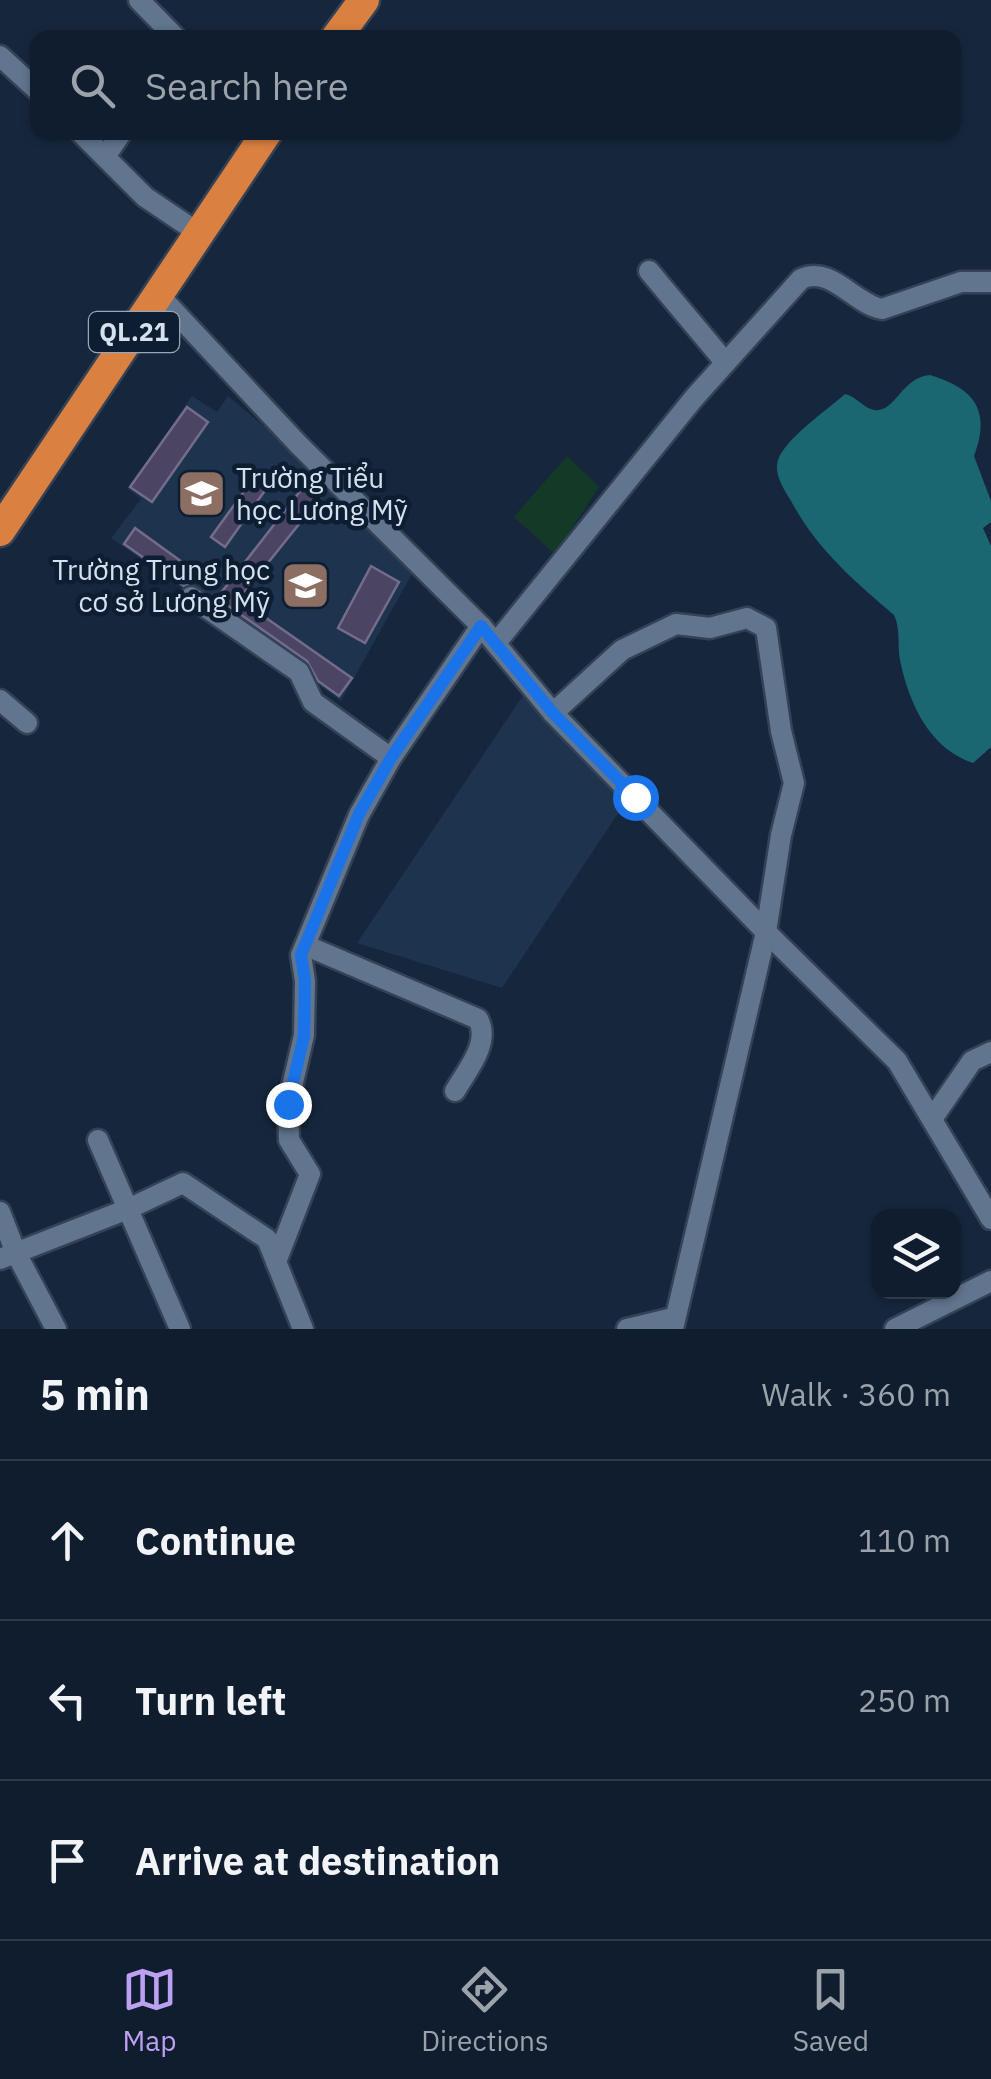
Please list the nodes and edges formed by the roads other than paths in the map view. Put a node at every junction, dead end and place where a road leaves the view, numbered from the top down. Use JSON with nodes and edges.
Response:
{"nodes":[{"id":1,"x":139,"y":0,"type":"edge"},
{"id":2,"x":364,"y":0,"type":"edge"},
{"id":3,"x":168,"y":30,"type":"edge"},
{"id":4,"x":342,"y":30,"type":"edge"},
{"id":5,"x":0,"y":56,"type":"edge"},
{"id":6,"x":30,"y":84,"type":"edge"},
{"id":7,"x":88,"y":140,"type":"edge"},
{"id":8,"x":116,"y":140,"type":"edge"},
{"id":9,"x":262,"y":140,"type":"edge"},
{"id":10,"x":104,"y":157,"type":"junction"},
{"id":11,"x":200,"y":234,"type":"junction"},
{"id":12,"x":649,"y":271,"type":"dead end"},
{"id":13,"x":991,"y":282,"type":"edge"},
{"id":14,"x":160,"y":295,"type":"junction"},
{"id":15,"x":725,"y":362,"type":"junction"},
{"id":16,"x":0,"y":531,"type":"edge"},
{"id":17,"x":191,"y":596,"type":"dead end"},
{"id":18,"x":481,"y":626,"type":"junction"},
{"id":19,"x":496,"y":644,"type":"junction"},
{"id":20,"x":0,"y":700,"type":"edge"},
{"id":21,"x":553,"y":713,"type":"junction"},
{"id":22,"x":27,"y":723,"type":"dead end"},
{"id":23,"x":391,"y":758,"type":"junction"},
{"id":24,"x":766,"y":932,"type":"junction"},
{"id":25,"x":306,"y":946,"type":"junction"},
{"id":26,"x":991,"y":1052,"type":"edge"},
{"id":27,"x":455,"y":1091,"type":"dead end"},
{"id":28,"x":932,"y":1119,"type":"junction"},
{"id":29,"x":98,"y":1140,"type":"dead end"},
{"id":30,"x":128,"y":1209,"type":"junction"},
{"id":31,"x":0,"y":1212,"type":"edge"},
{"id":32,"x":991,"y":1219,"type":"edge"},
{"id":33,"x":8,"y":1256,"type":"edge"},
{"id":34,"x":276,"y":1262,"type":"junction"},
{"id":35,"x":991,"y":1282,"type":"edge"},
{"id":36,"x":673,"y":1323,"type":"edge"},
{"id":37,"x":56,"y":1329,"type":"edge"},
{"id":38,"x":180,"y":1329,"type":"edge"},
{"id":39,"x":303,"y":1329,"type":"edge"},
{"id":40,"x":628,"y":1329,"type":"edge"},
{"id":41,"x":895,"y":1329,"type":"edge"}],
"edges":[{"from":1,"to":3,"type":"street"},
{"from":2,"to":4,"type":"highway"},
{"from":5,"to":6,"type":"street"},
{"from":7,"to":10,"type":"street"},
{"from":8,"to":10,"type":"street"},
{"from":9,"to":11,"type":"highway","number":"QL.21"},
{"from":10,"to":11,"type":"street"},
{"from":11,"to":14,"type":"highway","number":"QL.21"},
{"from":12,"to":15,"type":"street"},
{"from":13,"to":15,"type":"street"},
{"from":14,"to":16,"type":"highway","number":"QL.21"},
{"from":14,"to":18,"type":"street"},
{"from":15,"to":19,"type":"street"},
{"from":17,"to":23,"type":"street"},
{"from":18,"to":19,"type":"street"},
{"from":18,"to":23,"type":"street"},
{"from":19,"to":21,"type":"street"},
{"from":20,"to":22,"type":"street"},
{"from":21,"to":24,"type":"street"},
{"from":21,"to":24,"type":"street"},
{"from":23,"to":25,"type":"street"},
{"from":24,"to":28,"type":"street"},
{"from":24,"to":36,"type":"street"},
{"from":25,"to":27,"type":"street"},
{"from":25,"to":34,"type":"street"},
{"from":26,"to":28,"type":"street"},
{"from":28,"to":32,"type":"street"},
{"from":29,"to":30,"type":"street"},
{"from":30,"to":33,"type":"street"},
{"from":30,"to":34,"type":"street"},
{"from":30,"to":38,"type":"street"},
{"from":31,"to":33,"type":"street"},
{"from":33,"to":37,"type":"street"},
{"from":34,"to":39,"type":"street"},
{"from":35,"to":41,"type":"street"},
{"from":36,"to":40,"type":"street"}]}
